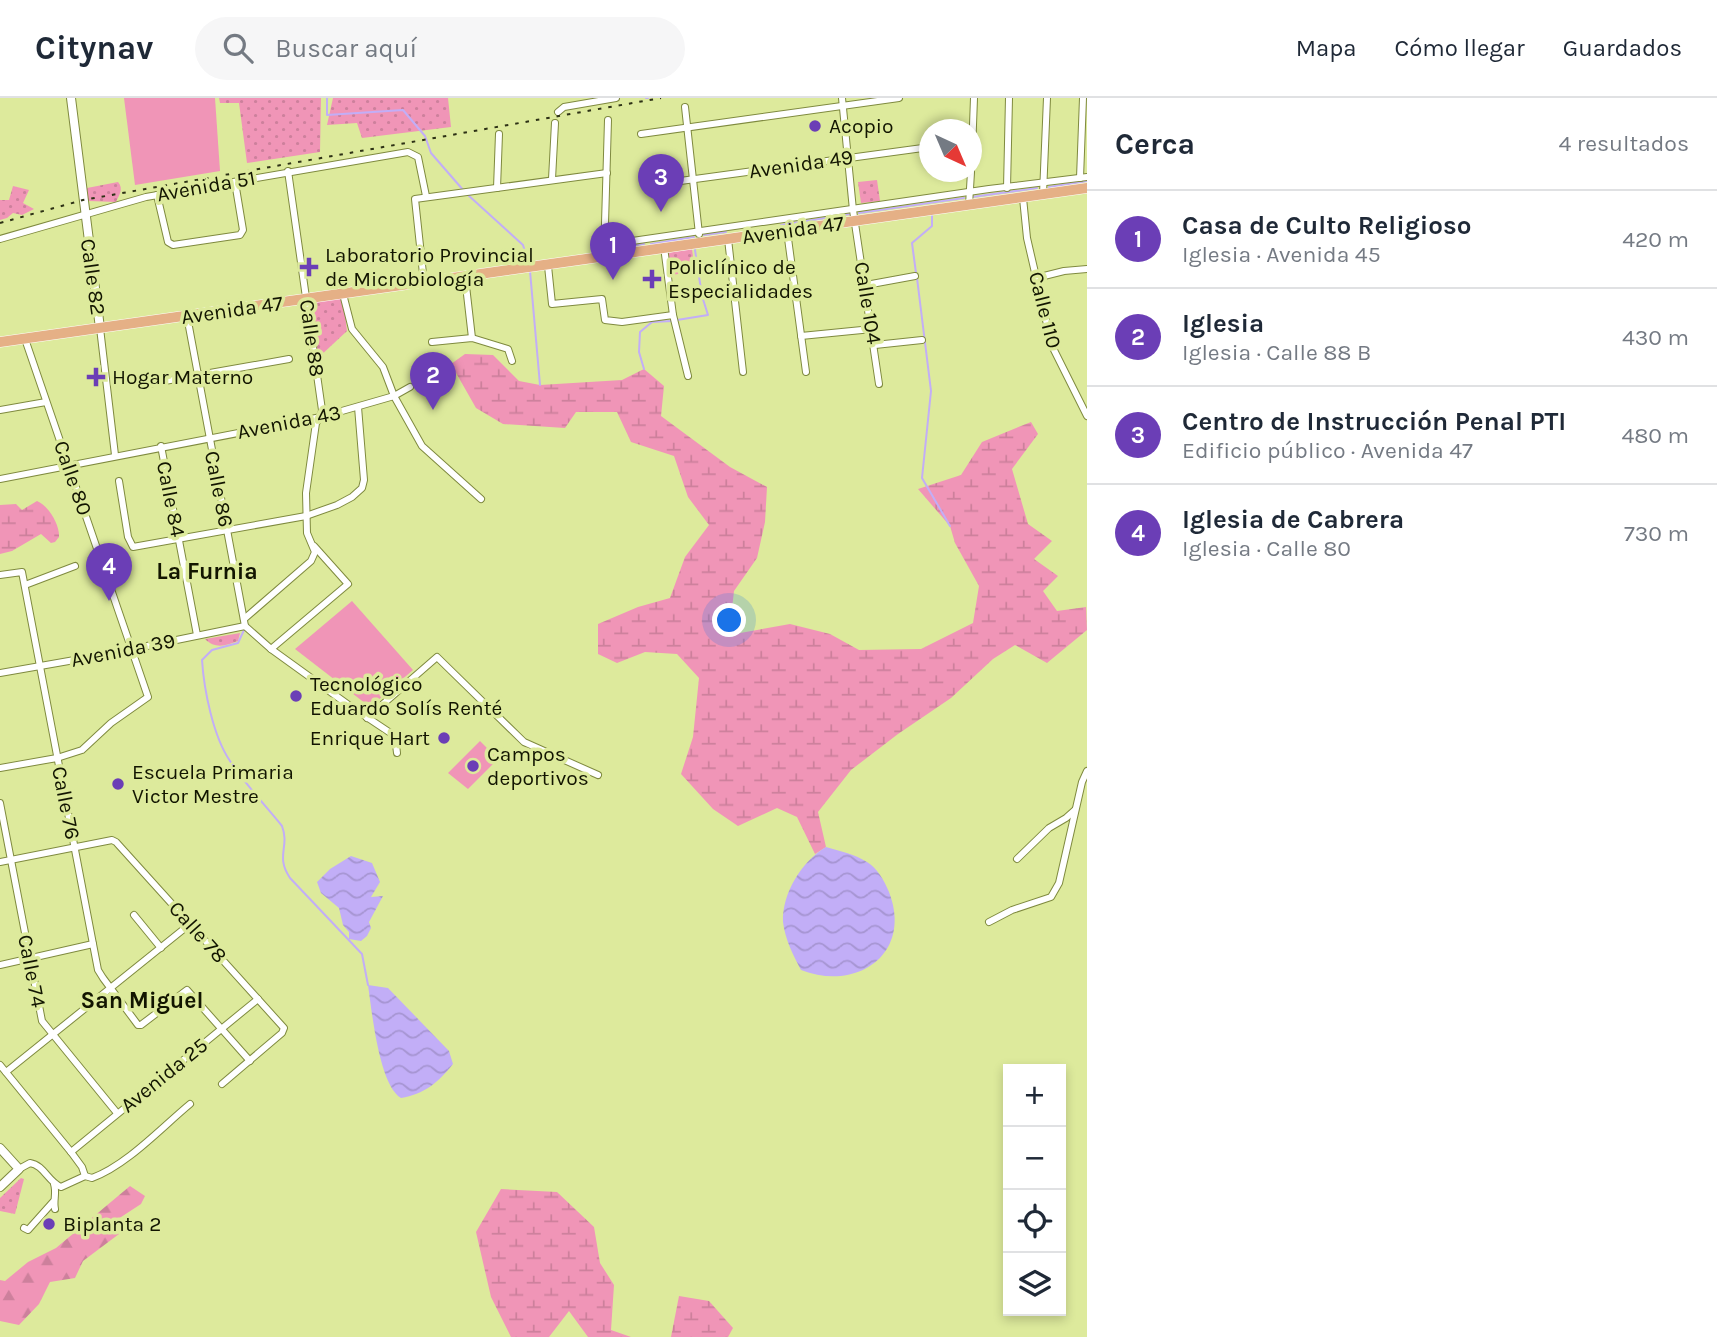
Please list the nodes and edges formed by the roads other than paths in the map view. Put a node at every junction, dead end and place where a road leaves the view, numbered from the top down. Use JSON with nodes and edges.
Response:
{"nodes":[{"id":1,"x":71,"y":98,"type":"edge"},
{"id":2,"x":616,"y":98,"type":"edge"},
{"id":3,"x":899,"y":98,"type":"edge"},
{"id":4,"x":974,"y":98,"type":"edge"},
{"id":5,"x":1009,"y":98,"type":"edge"},
{"id":6,"x":1047,"y":98,"type":"edge"},
{"id":7,"x":1083,"y":98,"type":"edge"},
{"id":8,"x":842,"y":101,"type":"edge"},
{"id":9,"x":685,"y":107,"type":"dead end"},
{"id":10,"x":558,"y":112,"type":"dead end"},
{"id":11,"x":973,"y":119,"type":"edge"},
{"id":12,"x":608,"y":120,"type":"dead end"},
{"id":13,"x":555,"y":123,"type":"dead end"},
{"id":14,"x":687,"y":127,"type":"junction"},
{"id":15,"x":499,"y":134,"type":"dead end"},
{"id":16,"x":640,"y":134,"type":"dead end"},
{"id":17,"x":919,"y":148,"type":"edge"},
{"id":18,"x":848,"y":157,"type":"junction"},
{"id":19,"x":288,"y":171,"type":"junction"},
{"id":20,"x":607,"y":173,"type":"junction"},
{"id":21,"x":1083,"y":178,"type":"edge"},
{"id":22,"x":552,"y":180,"type":"junction"},
{"id":23,"x":693,"y":180,"type":"junction"},
{"id":24,"x":235,"y":182,"type":"junction"},
{"id":25,"x":673,"y":182,"type":"dead end"},
{"id":26,"x":970,"y":182,"type":"edge"},
{"id":27,"x":1044,"y":182,"type":"junction"},
{"id":28,"x":1007,"y":187,"type":"junction"},
{"id":29,"x":497,"y":188,"type":"junction"},
{"id":30,"x":1087,"y":188,"type":"edge"},
{"id":31,"x":970,"y":192,"type":"junction"},
{"id":32,"x":1044,"y":194,"type":"junction"},
{"id":33,"x":157,"y":195,"type":"junction"},
{"id":34,"x":426,"y":197,"type":"junction"},
{"id":35,"x":1023,"y":198,"type":"junction"},
{"id":36,"x":969,"y":205,"type":"junction"},
{"id":37,"x":84,"y":216,"type":"junction"},
{"id":38,"x":855,"y":216,"type":"junction"},
{"id":39,"x":757,"y":229,"type":"junction"},
{"id":40,"x":787,"y":231,"type":"junction"},
{"id":41,"x":700,"y":237,"type":"junction"},
{"id":42,"x":0,"y":239,"type":"edge"},
{"id":43,"x":728,"y":239,"type":"junction"},
{"id":44,"x":605,"y":245,"type":"junction"},
{"id":45,"x":664,"y":247,"type":"junction"},
{"id":46,"x":604,"y":258,"type":"junction"},
{"id":47,"x":548,"y":266,"type":"junction"},
{"id":48,"x":1087,"y":269,"type":"edge"},
{"id":49,"x":915,"y":276,"type":"dead end"},
{"id":50,"x":465,"y":277,"type":"junction"},
{"id":51,"x":1036,"y":278,"type":"junction"},
{"id":52,"x":424,"y":283,"type":"junction"},
{"id":53,"x":866,"y":285,"type":"junction"},
{"id":54,"x":343,"y":294,"type":"junction"},
{"id":55,"x":307,"y":299,"type":"junction"},
{"id":56,"x":673,"y":315,"type":"junction"},
{"id":57,"x":187,"y":316,"type":"junction"},
{"id":58,"x":100,"y":328,"type":"junction"},
{"id":59,"x":872,"y":329,"type":"junction"},
{"id":60,"x":801,"y":336,"type":"junction"},
{"id":61,"x":472,"y":338,"type":"junction"},
{"id":62,"x":25,"y":339,"type":"junction"},
{"id":63,"x":922,"y":340,"type":"dead end"},
{"id":64,"x":0,"y":342,"type":"edge"},
{"id":65,"x":432,"y":342,"type":"dead end"},
{"id":66,"x":875,"y":345,"type":"junction"},
{"id":67,"x":289,"y":359,"type":"dead end"},
{"id":68,"x":512,"y":360,"type":"dead end"},
{"id":69,"x":743,"y":372,"type":"dead end"},
{"id":70,"x":806,"y":372,"type":"dead end"},
{"id":71,"x":198,"y":376,"type":"junction"},
{"id":72,"x":688,"y":376,"type":"dead end"},
{"id":73,"x":879,"y":384,"type":"dead end"},
{"id":74,"x":142,"y":386,"type":"dead end"},
{"id":75,"x":410,"y":387,"type":"dead end"},
{"id":76,"x":394,"y":396,"type":"junction"},
{"id":77,"x":46,"y":402,"type":"junction"},
{"id":78,"x":358,"y":407,"type":"junction"},
{"id":79,"x":0,"y":410,"type":"edge"},
{"id":80,"x":1087,"y":416,"type":"edge"},
{"id":81,"x":321,"y":417,"type":"junction"},
{"id":82,"x":210,"y":437,"type":"junction"},
{"id":83,"x":162,"y":446,"type":"junction"},
{"id":84,"x":115,"y":455,"type":"junction"},
{"id":85,"x":68,"y":465,"type":"junction"},
{"id":86,"x":0,"y":479,"type":"edge"},
{"id":87,"x":119,"y":481,"type":"dead end"},
{"id":88,"x":481,"y":499,"type":"dead end"},
{"id":89,"x":306,"y":516,"type":"junction"},
{"id":90,"x":227,"y":530,"type":"junction"},
{"id":91,"x":179,"y":540,"type":"junction"},
{"id":92,"x":313,"y":544,"type":"junction"},
{"id":93,"x":75,"y":566,"type":"dead end"},
{"id":94,"x":0,"y":575,"type":"edge"},
{"id":95,"x":25,"y":585,"type":"junction"},
{"id":96,"x":244,"y":622,"type":"junction"},
{"id":97,"x":198,"y":635,"type":"junction"},
{"id":98,"x":132,"y":649,"type":"junction"},
{"id":99,"x":271,"y":649,"type":"junction"},
{"id":100,"x":38,"y":667,"type":"junction"},
{"id":101,"x":0,"y":673,"type":"edge"},
{"id":102,"x":367,"y":718,"type":"junction"},
{"id":103,"x":397,"y":754,"type":"dead end"},
{"id":104,"x":57,"y":758,"type":"junction"},
{"id":105,"x":0,"y":768,"type":"edge"},
{"id":106,"x":1087,"y":771,"type":"edge"},
{"id":107,"x":598,"y":775,"type":"dead end"},
{"id":108,"x":0,"y":803,"type":"edge"},
{"id":109,"x":1076,"y":809,"type":"junction"},
{"id":110,"x":75,"y":847,"type":"junction"},
{"id":111,"x":1017,"y":859,"type":"dead end"},
{"id":112,"x":11,"y":860,"type":"junction"},
{"id":113,"x":0,"y":862,"type":"edge"},
{"id":114,"x":134,"y":915,"type":"dead end"},
{"id":115,"x":989,"y":922,"type":"dead end"},
{"id":116,"x":190,"y":924,"type":"junction"},
{"id":117,"x":93,"y":943,"type":"junction"},
{"id":118,"x":161,"y":948,"type":"junction"},
{"id":119,"x":29,"y":959,"type":"junction"},
{"id":120,"x":0,"y":965,"type":"edge"},
{"id":121,"x":110,"y":990,"type":"junction"},
{"id":122,"x":258,"y":999,"type":"junction"},
{"id":123,"x":222,"y":1029,"type":"junction"},
{"id":124,"x":54,"y":1035,"type":"junction"},
{"id":125,"x":250,"y":1061,"type":"junction"},
{"id":126,"x":0,"y":1065,"type":"edge"},
{"id":127,"x":6,"y":1072,"type":"junction"},
{"id":128,"x":222,"y":1084,"type":"dead end"},
{"id":129,"x":190,"y":1104,"type":"dead end"},
{"id":130,"x":117,"y":1113,"type":"junction"},
{"id":131,"x":0,"y":1148,"type":"edge"},
{"id":132,"x":71,"y":1152,"type":"junction"},
{"id":133,"x":19,"y":1169,"type":"junction"},
{"id":134,"x":85,"y":1176,"type":"junction"},
{"id":135,"x":54,"y":1184,"type":"junction"},
{"id":136,"x":0,"y":1187,"type":"edge"},
{"id":137,"x":24,"y":1228,"type":"dead end"}],
"edges":[{"from":1,"to":37,"type":"street","name":"Calle 82"},
{"from":2,"to":10,"type":"street"},
{"from":3,"to":8,"type":"street"},
{"from":4,"to":11,"type":"street"},
{"from":5,"to":28,"type":"street"},
{"from":6,"to":27,"type":"street"},
{"from":7,"to":21,"type":"street"},
{"from":8,"to":14,"type":"street"},
{"from":8,"to":18,"type":"street","name":"Calle 104"},
{"from":9,"to":14,"type":"street"},
{"from":12,"to":20,"type":"street"},
{"from":13,"to":22,"type":"street"},
{"from":14,"to":16,"type":"street"},
{"from":14,"to":23,"type":"street"},
{"from":15,"to":29,"type":"street"},
{"from":17,"to":18,"type":"street","name":"Avenida 49"},
{"from":18,"to":23,"type":"street","name":"Avenida 49"},
{"from":18,"to":38,"type":"street","name":"Calle 104"},
{"from":19,"to":24,"type":"street","name":"Avenida 51"},
{"from":19,"to":34,"type":"street","name":"Avenida 51"},
{"from":19,"to":55,"type":"street","name":"Calle 88"},
{"from":20,"to":22,"type":"street"},
{"from":20,"to":44,"type":"street"},
{"from":21,"to":27,"type":"street","name":"Avenida 47"},
{"from":22,"to":29,"type":"street"},
{"from":23,"to":25,"type":"street","name":"Avenida 49"},
{"from":23,"to":41,"type":"street"},
{"from":24,"to":33,"type":"street","name":"Avenida 51"},
{"from":24,"to":33,"type":"street"},
{"from":26,"to":31,"type":"street"},
{"from":27,"to":28,"type":"street","name":"Avenida 47"},
{"from":27,"to":32,"type":"street"},
{"from":28,"to":31,"type":"street","name":"Avenida 47"},
{"from":29,"to":34,"type":"street"},
{"from":30,"to":32,"type":"main road","name":"Avenida 47"},
{"from":31,"to":36,"type":"street"},
{"from":31,"to":38,"type":"street","name":"Avenida 47"},
{"from":32,"to":35,"type":"main road","name":"Avenida 47"},
{"from":33,"to":37,"type":"street","name":"Avenida 51"},
{"from":34,"to":52,"type":"street"},
{"from":35,"to":36,"type":"main road","name":"Avenida 47"},
{"from":35,"to":51,"type":"street","name":"Calle 110"},
{"from":36,"to":38,"type":"main road","name":"Avenida 47"},
{"from":37,"to":42,"type":"street","name":"Avenida 51"},
{"from":37,"to":58,"type":"street","name":"Calle 82"},
{"from":38,"to":39,"type":"street","name":"Avenida 47"},
{"from":38,"to":40,"type":"main road","name":"Avenida 47"},
{"from":38,"to":53,"type":"street","name":"Calle 104"},
{"from":39,"to":40,"type":"main road","name":"Avenida 47"},
{"from":39,"to":41,"type":"street","name":"Avenida 47"},
{"from":39,"to":43,"type":"main road","name":"Avenida 47"},
{"from":40,"to":60,"type":"street"},
{"from":41,"to":43,"type":"main road","name":"Avenida 47"},
{"from":41,"to":44,"type":"street","name":"Avenida 47"},
{"from":41,"to":45,"type":"main road","name":"Avenida 47"},
{"from":43,"to":69,"type":"street"},
{"from":44,"to":46,"type":"street"},
{"from":45,"to":46,"type":"main road","name":"Avenida 47"},
{"from":45,"to":56,"type":"street"},
{"from":46,"to":47,"type":"main road","name":"Avenida 47"},
{"from":47,"to":50,"type":"main road","name":"Avenida 47"},
{"from":47,"to":56,"type":"street"},
{"from":48,"to":51,"type":"street"},
{"from":49,"to":53,"type":"street"},
{"from":50,"to":52,"type":"main road","name":"Avenida 47"},
{"from":50,"to":61,"type":"street"},
{"from":51,"to":80,"type":"street","name":"Calle 110"},
{"from":52,"to":54,"type":"main road","name":"Avenida 47"},
{"from":53,"to":59,"type":"street","name":"Calle 104"},
{"from":54,"to":55,"type":"main road","name":"Avenida 47"},
{"from":54,"to":76,"type":"street"},
{"from":55,"to":57,"type":"main road","name":"Avenida 47"},
{"from":55,"to":81,"type":"street","name":"Calle 88"},
{"from":56,"to":72,"type":"street"},
{"from":57,"to":58,"type":"main road","name":"Avenida 47"},
{"from":57,"to":71,"type":"street","name":"Calle 86"},
{"from":58,"to":62,"type":"main road","name":"Avenida 47"},
{"from":58,"to":84,"type":"street","name":"Calle 82"},
{"from":59,"to":60,"type":"street"},
{"from":59,"to":66,"type":"street","name":"Calle 104"},
{"from":60,"to":70,"type":"street"},
{"from":61,"to":65,"type":"street"},
{"from":61,"to":68,"type":"street"},
{"from":62,"to":64,"type":"main road","name":"Avenida 47"},
{"from":62,"to":77,"type":"street","name":"Calle 80"},
{"from":63,"to":66,"type":"street"},
{"from":66,"to":73,"type":"street","name":"Calle 104"},
{"from":67,"to":71,"type":"street"},
{"from":71,"to":74,"type":"street"},
{"from":71,"to":82,"type":"street","name":"Calle 86"},
{"from":75,"to":76,"type":"street","name":"Avenida 43"},
{"from":76,"to":78,"type":"street","name":"Avenida 43"},
{"from":76,"to":88,"type":"street"},
{"from":77,"to":79,"type":"street"},
{"from":77,"to":85,"type":"street","name":"Calle 80"},
{"from":78,"to":81,"type":"street","name":"Avenida 43"},
{"from":78,"to":89,"type":"street"},
{"from":81,"to":82,"type":"street","name":"Avenida 43"},
{"from":81,"to":89,"type":"street","name":"Calle 88"},
{"from":82,"to":83,"type":"street","name":"Avenida 43"},
{"from":82,"to":90,"type":"street","name":"Calle 86"},
{"from":83,"to":84,"type":"street","name":"Avenida 43"},
{"from":83,"to":91,"type":"street","name":"Calle 84"},
{"from":84,"to":85,"type":"street","name":"Avenida 43"},
{"from":85,"to":86,"type":"street","name":"Avenida 43"},
{"from":85,"to":98,"type":"street","name":"Calle 80"},
{"from":87,"to":91,"type":"street"},
{"from":89,"to":90,"type":"street"},
{"from":89,"to":92,"type":"street","name":"Calle 88"},
{"from":90,"to":91,"type":"street"},
{"from":90,"to":96,"type":"street","name":"Calle 86"},
{"from":91,"to":97,"type":"street","name":"Calle 84"},
{"from":92,"to":96,"type":"street","name":"Calle 88"},
{"from":92,"to":99,"type":"street","name":"Calle 88"},
{"from":93,"to":95,"type":"street"},
{"from":94,"to":95,"type":"street","name":"Calle 76"},
{"from":95,"to":100,"type":"street","name":"Calle 76"},
{"from":96,"to":97,"type":"street","name":"Avenida 39"},
{"from":96,"to":99,"type":"street"},
{"from":97,"to":98,"type":"street","name":"Avenida 39"},
{"from":98,"to":100,"type":"street","name":"Avenida 39"},
{"from":98,"to":104,"type":"street","name":"Calle 80"},
{"from":99,"to":102,"type":"street"},
{"from":100,"to":101,"type":"street","name":"Avenida 39"},
{"from":100,"to":104,"type":"street","name":"Calle 76"},
{"from":102,"to":103,"type":"street"},
{"from":102,"to":107,"type":"street"},
{"from":104,"to":105,"type":"street"},
{"from":104,"to":110,"type":"street","name":"Calle 76"},
{"from":106,"to":109,"type":"street"},
{"from":108,"to":112,"type":"street","name":"Calle 74"},
{"from":109,"to":111,"type":"street"},
{"from":109,"to":115,"type":"street"},
{"from":110,"to":112,"type":"street"},
{"from":110,"to":116,"type":"street","name":"Calle 78"},
{"from":110,"to":117,"type":"street","name":"Calle 76"},
{"from":112,"to":113,"type":"street"},
{"from":112,"to":119,"type":"street","name":"Calle 74"},
{"from":114,"to":118,"type":"street"},
{"from":116,"to":118,"type":"street"},
{"from":116,"to":122,"type":"street","name":"Calle 78"},
{"from":117,"to":119,"type":"street"},
{"from":117,"to":121,"type":"street","name":"Calle 76"},
{"from":118,"to":121,"type":"street"},
{"from":119,"to":120,"type":"street"},
{"from":119,"to":124,"type":"street","name":"Calle 74"},
{"from":121,"to":123,"type":"street","name":"Calle 76"},
{"from":121,"to":124,"type":"street"},
{"from":122,"to":123,"type":"street","name":"Avenida 25"},
{"from":122,"to":125,"type":"street","name":"Calle 78"},
{"from":123,"to":125,"type":"street"},
{"from":123,"to":130,"type":"street","name":"Avenida 25"},
{"from":124,"to":127,"type":"street"},
{"from":124,"to":130,"type":"street","name":"Calle 74"},
{"from":125,"to":128,"type":"street"},
{"from":126,"to":127,"type":"street"},
{"from":127,"to":132,"type":"street"},
{"from":129,"to":134,"type":"street"},
{"from":130,"to":132,"type":"street","name":"Avenida 25"},
{"from":131,"to":133,"type":"street"},
{"from":132,"to":134,"type":"street"},
{"from":133,"to":135,"type":"street"},
{"from":133,"to":136,"type":"street"},
{"from":134,"to":135,"type":"street"},
{"from":135,"to":137,"type":"street"}]}
